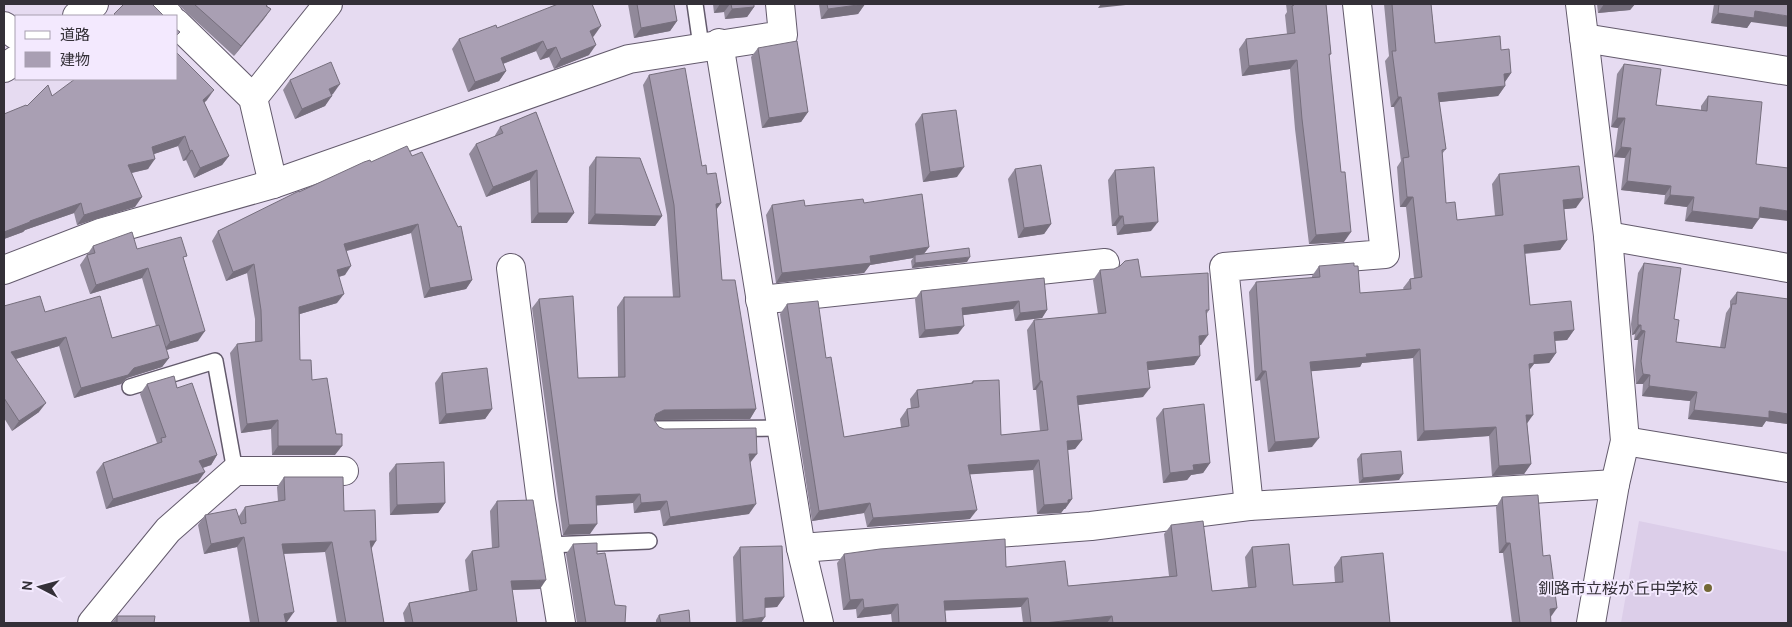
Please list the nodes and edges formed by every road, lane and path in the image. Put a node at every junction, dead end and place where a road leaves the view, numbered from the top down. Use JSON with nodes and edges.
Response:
{"nodes":[{"id":1,"x":94,"y":4,"type":"edge"},
{"id":2,"x":157,"y":4,"type":"edge"},
{"id":3,"x":328,"y":4,"type":"edge"},
{"id":4,"x":695,"y":4,"type":"edge"},
{"id":5,"x":780,"y":4,"type":"edge"},
{"id":6,"x":1357,"y":4,"type":"edge"},
{"id":7,"x":1580,"y":4,"type":"edge"},
{"id":8,"x":78,"y":15,"type":"edge"},
{"id":9,"x":168,"y":15,"type":"edge"},
{"id":10,"x":178,"y":25,"type":"edge"},
{"id":11,"x":4,"y":26,"type":"edge"},
{"id":12,"x":15,"y":34,"type":"edge"},
{"id":13,"x":1584,"y":38,"type":"junction"},
{"id":14,"x":710,"y":45,"type":"junction"},
{"id":15,"x":15,"y":61,"type":"edge"},
{"id":16,"x":4,"y":68,"type":"edge"},
{"id":17,"x":1788,"y":71,"type":"edge"},
{"id":18,"x":253,"y":98,"type":"junction"},
{"id":19,"x":273,"y":184,"type":"junction"},
{"id":20,"x":1608,"y":236,"type":"junction"},
{"id":21,"x":1105,"y":262,"type":"dead end"},
{"id":22,"x":510,"y":268,"type":"dead end"},
{"id":23,"x":1788,"y":268,"type":"edge"},
{"id":24,"x":4,"y":270,"type":"edge"},
{"id":25,"x":760,"y":300,"type":"junction"},
{"id":26,"x":130,"y":387,"type":"edge"},
{"id":27,"x":782,"y":428,"type":"junction"},
{"id":28,"x":657,"y":429,"type":"edge"},
{"id":29,"x":1625,"y":441,"type":"junction"},
{"id":30,"x":1788,"y":468,"type":"edge"},
{"id":31,"x":344,"y":470,"type":"dead end"},
{"id":32,"x":235,"y":471,"type":"junction"},
{"id":33,"x":1615,"y":484,"type":"junction"},
{"id":34,"x":1249,"y":506,"type":"junction"},
{"id":35,"x":649,"y":542,"type":"dead end"},
{"id":36,"x":548,"y":545,"type":"junction"},
{"id":37,"x":801,"y":548,"type":"junction"},
{"id":38,"x":92,"y":623,"type":"edge"},
{"id":39,"x":561,"y":623,"type":"edge"},
{"id":40,"x":820,"y":623,"type":"edge"},
{"id":41,"x":1591,"y":623,"type":"edge"}],
"edges":[{"from":1,"to":8,"type":"street"},
{"from":2,"to":9,"type":"street"},
{"from":3,"to":18,"type":"street"},
{"from":4,"to":14,"type":"lane"},
{"from":5,"to":14,"type":"street"},
{"from":6,"to":34,"type":"street"},
{"from":7,"to":13,"type":"street"},
{"from":10,"to":18,"type":"street"},
{"from":11,"to":12,"type":"street"},
{"from":13,"to":17,"type":"street"},
{"from":13,"to":20,"type":"street"},
{"from":14,"to":19,"type":"street"},
{"from":14,"to":25,"type":"street"},
{"from":15,"to":16,"type":"street"},
{"from":18,"to":19,"type":"street"},
{"from":19,"to":24,"type":"street"},
{"from":20,"to":23,"type":"street"},
{"from":20,"to":29,"type":"street"},
{"from":21,"to":25,"type":"street"},
{"from":22,"to":36,"type":"street"},
{"from":25,"to":27,"type":"street"},
{"from":26,"to":32,"type":"lane"},
{"from":27,"to":28,"type":"lane"},
{"from":27,"to":37,"type":"street"},
{"from":29,"to":30,"type":"street"},
{"from":29,"to":33,"type":"street"},
{"from":31,"to":32,"type":"street"},
{"from":32,"to":38,"type":"street"},
{"from":33,"to":34,"type":"street"},
{"from":33,"to":41,"type":"street"},
{"from":34,"to":37,"type":"street"},
{"from":35,"to":36,"type":"lane"},
{"from":36,"to":39,"type":"street"},
{"from":37,"to":40,"type":"street"}]}
